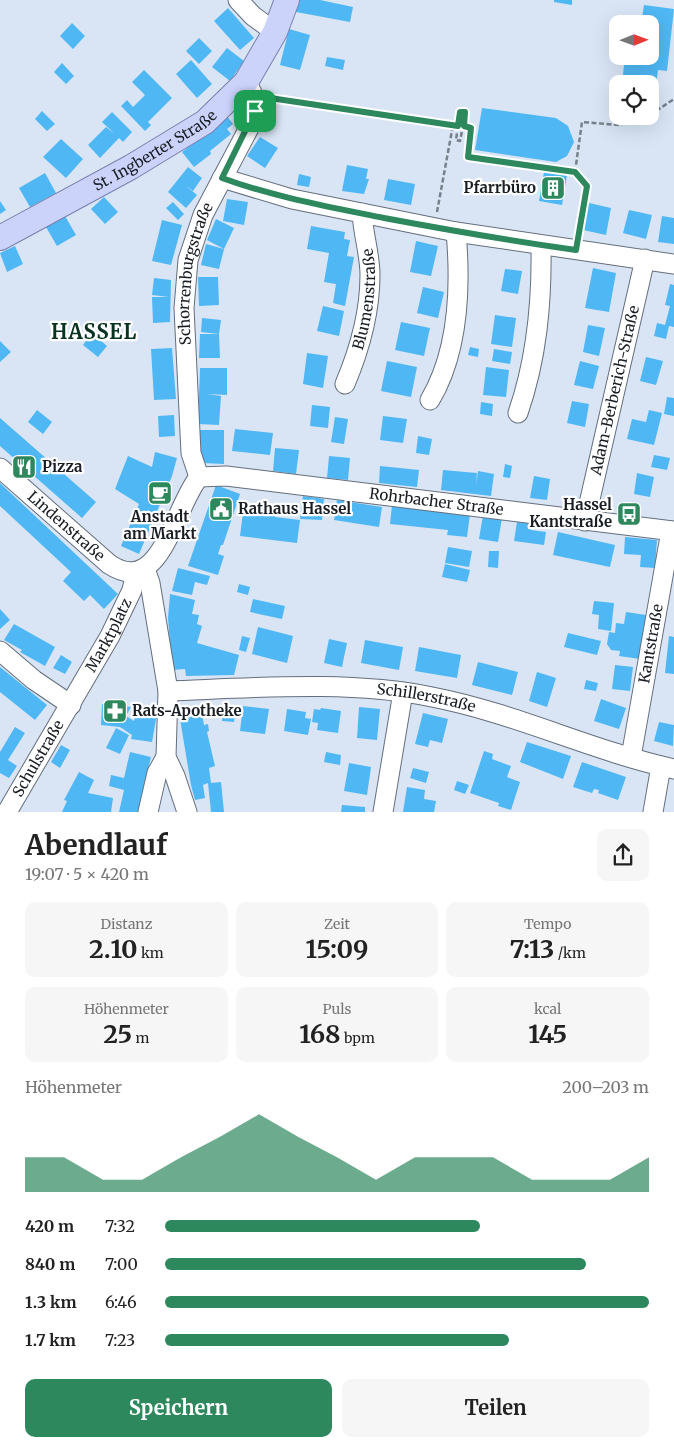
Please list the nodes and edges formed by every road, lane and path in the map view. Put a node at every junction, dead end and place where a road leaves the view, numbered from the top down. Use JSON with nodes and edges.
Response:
{"nodes":[{"id":1,"x":238,"y":0,"type":"edge"},
{"id":2,"x":287,"y":0,"type":"edge"},
{"id":3,"x":275,"y":32,"type":"junction"},
{"id":4,"x":246,"y":82,"type":"junction"},
{"id":5,"x":674,"y":99,"type":"edge"},
{"id":6,"x":659,"y":109,"type":"edge"},
{"id":7,"x":255,"y":111,"type":"junction"},
{"id":8,"x":609,"y":124,"type":"edge"},
{"id":9,"x":453,"y":125,"type":"junction"},
{"id":10,"x":458,"y":126,"type":"junction"},
{"id":11,"x":464,"y":126,"type":"junction"},
{"id":12,"x":575,"y":172,"type":"junction"},
{"id":13,"x":222,"y":178,"type":"junction"},
{"id":14,"x":362,"y":214,"type":"junction"},
{"id":15,"x":434,"y":228,"type":"junction"},
{"id":16,"x":456,"y":232,"type":"junction"},
{"id":17,"x":0,"y":238,"type":"edge"},
{"id":18,"x":541,"y":246,"type":"junction"},
{"id":19,"x":576,"y":250,"type":"junction"},
{"id":20,"x":645,"y":260,"type":"junction"},
{"id":21,"x":674,"y":264,"type":"edge"},
{"id":22,"x":345,"y":384,"type":"dead end"},
{"id":23,"x":430,"y":400,"type":"dead end"},
{"id":24,"x":518,"y":413,"type":"dead end"},
{"id":25,"x":0,"y":468,"type":"edge"},
{"id":26,"x":199,"y":477,"type":"junction"},
{"id":27,"x":585,"y":521,"type":"junction"},
{"id":28,"x":672,"y":531,"type":"edge"},
{"id":29,"x":141,"y":571,"type":"junction"},
{"id":30,"x":0,"y":651,"type":"edge"},
{"id":31,"x":168,"y":691,"type":"junction"},
{"id":32,"x":403,"y":692,"type":"junction"},
{"id":33,"x":71,"y":705,"type":"junction"},
{"id":34,"x":166,"y":757,"type":"junction"},
{"id":35,"x":631,"y":757,"type":"junction"},
{"id":36,"x":668,"y":767,"type":"edge"},
{"id":37,"x":7,"y":812,"type":"edge"},
{"id":38,"x":148,"y":812,"type":"edge"},
{"id":39,"x":187,"y":812,"type":"edge"},
{"id":40,"x":383,"y":812,"type":"edge"},
{"id":41,"x":653,"y":812,"type":"edge"}],
"edges":[{"from":1,"to":3,"type":"street"},
{"from":2,"to":3,"type":"main road","name":"St. Ingberter Straße"},
{"from":3,"to":4,"type":"main road","name":"St. Ingberter Straße"},
{"from":4,"to":7,"type":"street"},
{"from":4,"to":17,"type":"main road","name":"St. Ingberter Straße"},
{"from":5,"to":6,"type":"path"},
{"from":7,"to":9,"type":"path"},
{"from":7,"to":13,"type":"street","name":"Schorrenburgstraße"},
{"from":8,"to":12,"type":"path"},
{"from":9,"to":10,"type":"path"},
{"from":9,"to":15,"type":"path"},
{"from":10,"to":11,"type":"path"},
{"from":10,"to":11,"type":"path"},
{"from":11,"to":12,"type":"path"},
{"from":12,"to":19,"type":"path"},
{"from":13,"to":14,"type":"street"},
{"from":13,"to":26,"type":"street","name":"Schorrenburgstraße"},
{"from":14,"to":15,"type":"street"},
{"from":14,"to":22,"type":"street","name":"Blumenstraße"},
{"from":15,"to":16,"type":"street"},
{"from":16,"to":18,"type":"street"},
{"from":16,"to":23,"type":"street"},
{"from":18,"to":19,"type":"street"},
{"from":18,"to":24,"type":"street"},
{"from":19,"to":20,"type":"street"},
{"from":20,"to":21,"type":"street"},
{"from":20,"to":27,"type":"street","name":"Adam-Berberich-Straße"},
{"from":25,"to":29,"type":"street","name":"Lindenstraße"},
{"from":26,"to":27,"type":"street","name":"Rohrbacher Straße"},
{"from":26,"to":29,"type":"street","name":"Marktplatz"},
{"from":27,"to":28,"type":"street","name":"Rohrbacher Straße"},
{"from":28,"to":35,"type":"street","name":"Kantstraße"},
{"from":29,"to":31,"type":"street","name":"Marktplatz"},
{"from":29,"to":33,"type":"street","name":"Marktplatz"},
{"from":30,"to":33,"type":"street"},
{"from":31,"to":32,"type":"street","name":"Schillerstraße"},
{"from":31,"to":34,"type":"street","name":"Marktplatz"},
{"from":32,"to":35,"type":"street","name":"Schillerstraße"},
{"from":32,"to":40,"type":"street"},
{"from":33,"to":37,"type":"street","name":"Schulstraße"},
{"from":34,"to":38,"type":"street"},
{"from":34,"to":39,"type":"street"},
{"from":35,"to":36,"type":"street","name":"Schillerstraße"},
{"from":36,"to":41,"type":"street"}]}
